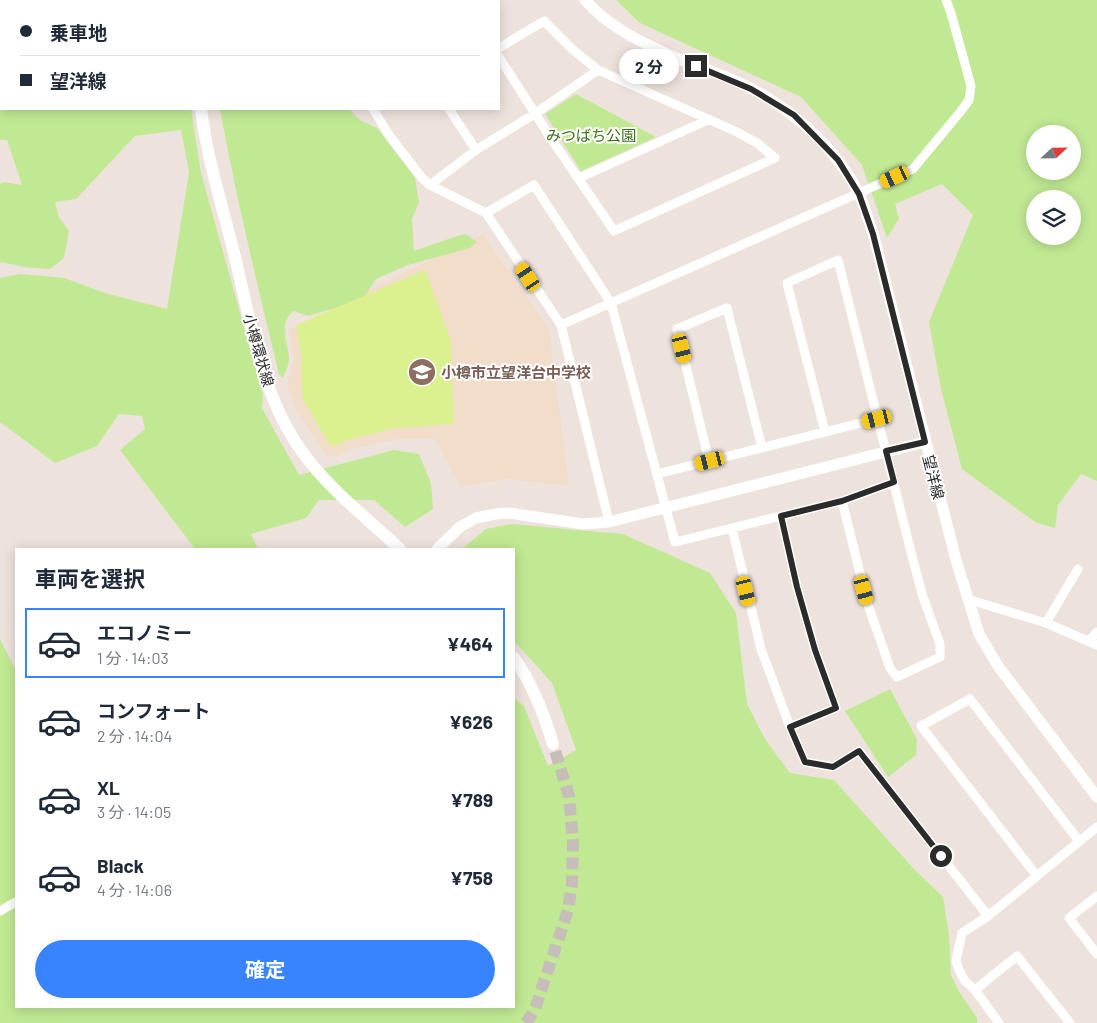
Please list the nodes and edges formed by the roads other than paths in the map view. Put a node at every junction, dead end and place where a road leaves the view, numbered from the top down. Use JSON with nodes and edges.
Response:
{"nodes":[{"id":1,"x":585,"y":0,"type":"edge"},
{"id":2,"x":946,"y":0,"type":"edge"},
{"id":3,"x":500,"y":47,"type":"edge"},
{"id":4,"x":500,"y":59,"type":"edge"},
{"id":5,"x":598,"y":70,"type":"junction"},
{"id":6,"x":201,"y":110,"type":"edge"},
{"id":7,"x":374,"y":110,"type":"edge"},
{"id":8,"x":450,"y":110,"type":"edge"},
{"id":9,"x":536,"y":113,"type":"junction"},
{"id":10,"x":708,"y":120,"type":"junction"},
{"id":11,"x":476,"y":150,"type":"junction"},
{"id":12,"x":579,"y":178,"type":"junction"},
{"id":13,"x":430,"y":185,"type":"junction"},
{"id":14,"x":859,"y":194,"type":"junction"},
{"id":15,"x":486,"y":213,"type":"junction"},
{"id":16,"x":611,"y":303,"type":"junction"},
{"id":17,"x":561,"y":325,"type":"junction"},
{"id":18,"x":877,"y":419,"type":"junction"},
{"id":19,"x":825,"y":432,"type":"junction"},
{"id":20,"x":925,"y":442,"type":"junction"},
{"id":21,"x":762,"y":448,"type":"junction"},
{"id":22,"x":886,"y":451,"type":"junction"},
{"id":23,"x":710,"y":461,"type":"junction"},
{"id":24,"x":657,"y":474,"type":"junction"},
{"id":25,"x":894,"y":482,"type":"junction"},
{"id":26,"x":842,"y":501,"type":"junction"},
{"id":27,"x":665,"y":508,"type":"junction"},
{"id":28,"x":781,"y":516,"type":"junction"},
{"id":29,"x":609,"y":522,"type":"junction"},
{"id":30,"x":732,"y":528,"type":"junction"},
{"id":31,"x":399,"y":548,"type":"edge"},
{"id":32,"x":438,"y":548,"type":"edge"},
{"id":33,"x":1078,"y":568,"type":"dead end"},
{"id":34,"x":967,"y":599,"type":"junction"},
{"id":35,"x":1046,"y":623,"type":"junction"},
{"id":36,"x":1097,"y":632,"type":"edge"},
{"id":37,"x":1093,"y":643,"type":"edge"},
{"id":38,"x":515,"y":659,"type":"edge"},
{"id":39,"x":790,"y":727,"type":"junction"},
{"id":40,"x":553,"y":744,"type":"tunnel mouth"},
{"id":41,"x":1097,"y":797,"type":"edge"},
{"id":42,"x":1097,"y":827,"type":"edge"},
{"id":43,"x":1079,"y":841,"type":"junction"},
{"id":44,"x":1036,"y":875,"type":"junction"},
{"id":45,"x":1097,"y":896,"type":"edge"},
{"id":46,"x":15,"y":902,"type":"edge"},
{"id":47,"x":0,"y":910,"type":"edge"},
{"id":48,"x":988,"y":916,"type":"junction"},
{"id":49,"x":1097,"y":954,"type":"edge"},
{"id":50,"x":975,"y":990,"type":"junction"},
{"id":51,"x":999,"y":1023,"type":"edge"},
{"id":52,"x":1070,"y":1023,"type":"edge"}],
"edges":[{"from":1,"to":14,"type":"street","name":"望洋線"},
{"from":2,"to":14,"type":"street"},
{"from":3,"to":5,"type":"street"},
{"from":4,"to":9,"type":"street"},
{"from":5,"to":9,"type":"street"},
{"from":5,"to":10,"type":"street"},
{"from":6,"to":31,"type":"main road","name":"小樽環状線"},
{"from":7,"to":13,"type":"street"},
{"from":8,"to":11,"type":"street"},
{"from":9,"to":11,"type":"street"},
{"from":9,"to":12,"type":"street"},
{"from":10,"to":12,"type":"street"},
{"from":10,"to":12,"type":"street"},
{"from":11,"to":13,"type":"street"},
{"from":13,"to":15,"type":"street"},
{"from":14,"to":16,"type":"street"},
{"from":14,"to":20,"type":"street","name":"望洋線"},
{"from":15,"to":16,"type":"street"},
{"from":15,"to":17,"type":"street"},
{"from":16,"to":17,"type":"street"},
{"from":16,"to":24,"type":"street"},
{"from":17,"to":29,"type":"street"},
{"from":18,"to":19,"type":"street"},
{"from":18,"to":19,"type":"street"},
{"from":18,"to":22,"type":"street"},
{"from":19,"to":21,"type":"street"},
{"from":20,"to":22,"type":"street"},
{"from":20,"to":34,"type":"street","name":"望洋線"},
{"from":21,"to":23,"type":"street"},
{"from":21,"to":23,"type":"street"},
{"from":22,"to":25,"type":"street"},
{"from":22,"to":27,"type":"street"},
{"from":23,"to":24,"type":"street"},
{"from":24,"to":27,"type":"street"},
{"from":25,"to":26,"type":"street"},
{"from":25,"to":26,"type":"street"},
{"from":26,"to":28,"type":"street"},
{"from":27,"to":29,"type":"street"},
{"from":27,"to":30,"type":"street"},
{"from":28,"to":30,"type":"street"},
{"from":28,"to":39,"type":"street"},
{"from":29,"to":32,"type":"street"},
{"from":30,"to":39,"type":"street"},
{"from":33,"to":35,"type":"street"},
{"from":34,"to":35,"type":"street"},
{"from":34,"to":41,"type":"street","name":"望洋線"},
{"from":35,"to":37,"type":"street"},
{"from":36,"to":37,"type":"street"},
{"from":38,"to":40,"type":"main road"},
{"from":39,"to":48,"type":"street"},
{"from":42,"to":43,"type":"street"},
{"from":43,"to":44,"type":"street"},
{"from":43,"to":44,"type":"street"},
{"from":44,"to":48,"type":"street"},
{"from":45,"to":49,"type":"street"},
{"from":46,"to":47,"type":"street"},
{"from":48,"to":50,"type":"street"},
{"from":50,"to":51,"type":"street"},
{"from":50,"to":52,"type":"street"}]}
